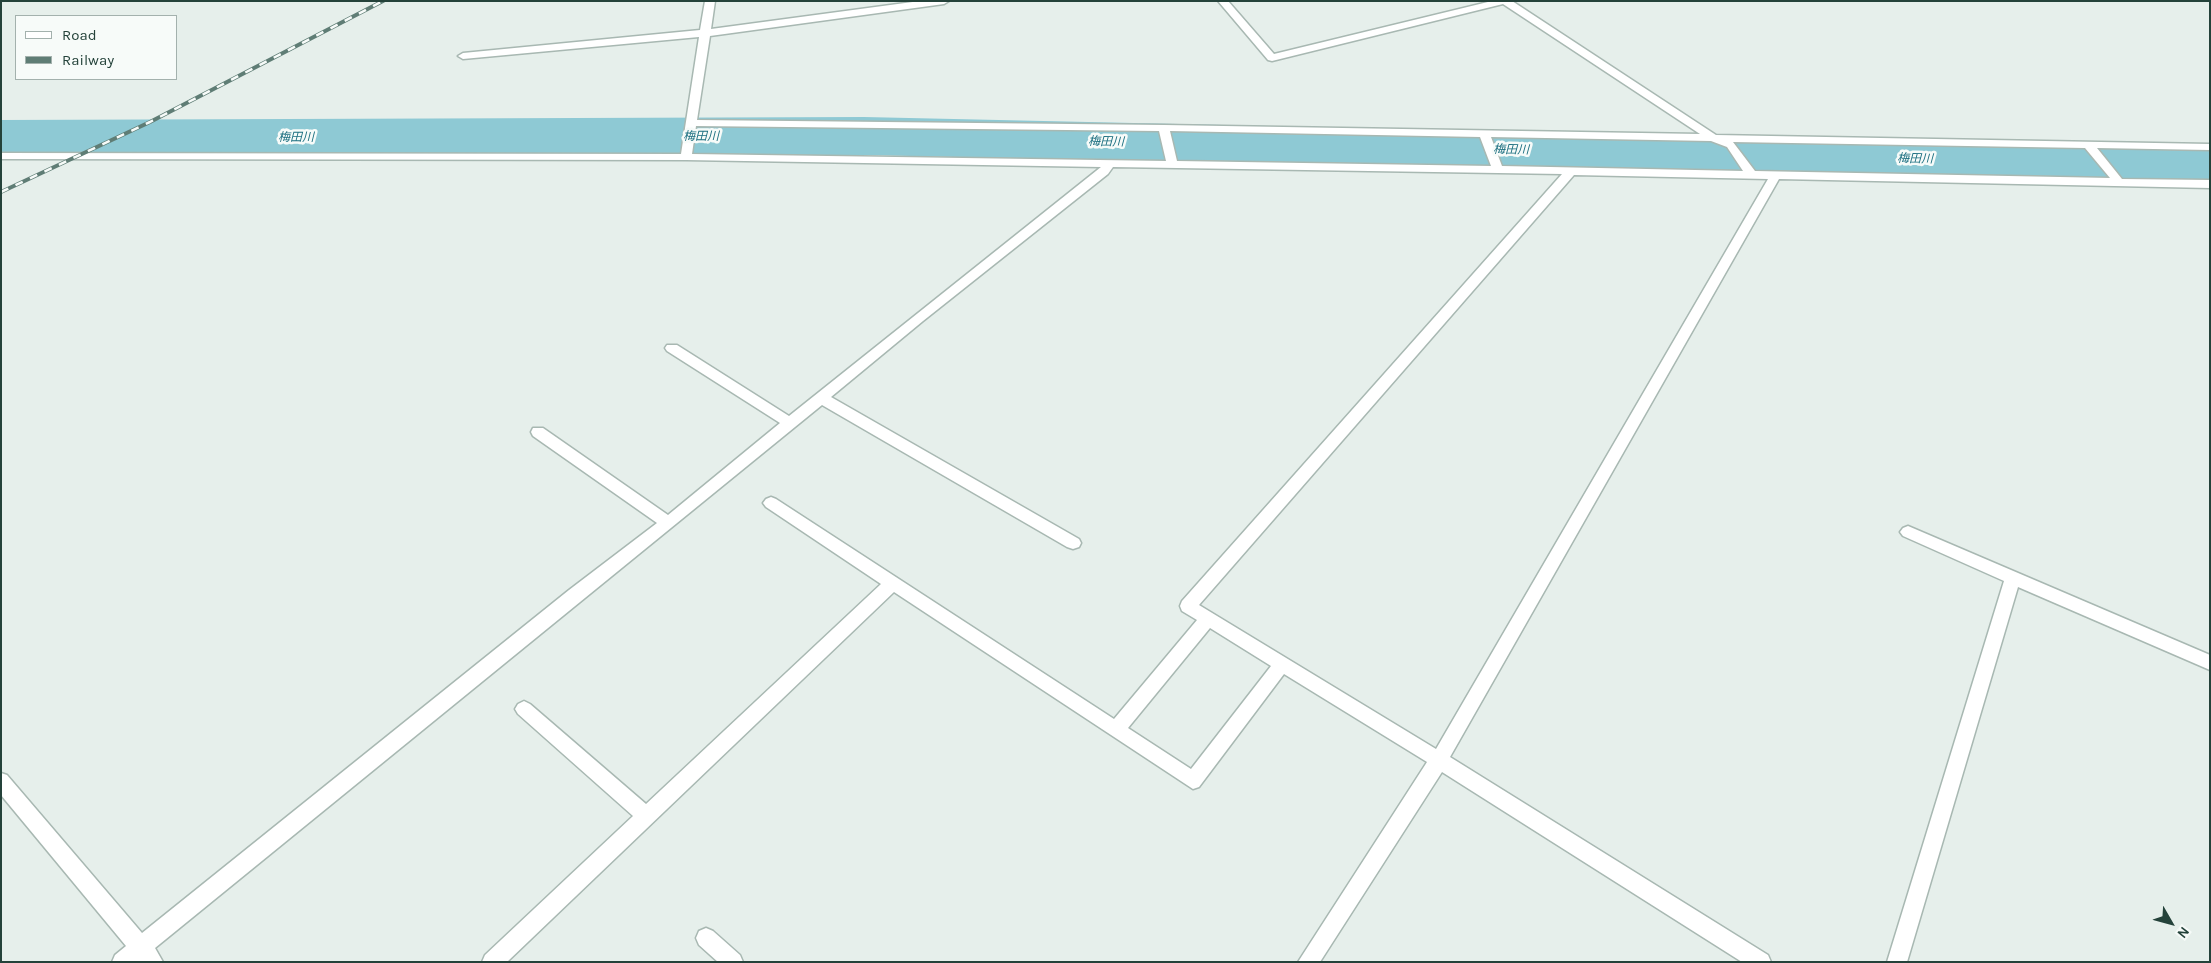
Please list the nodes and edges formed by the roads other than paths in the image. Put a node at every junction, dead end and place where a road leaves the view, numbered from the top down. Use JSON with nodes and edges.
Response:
{"nodes":[{"id":1,"x":710,"y":1,"type":"edge"},
{"id":2,"x":944,"y":1,"type":"edge"},
{"id":3,"x":1223,"y":1,"type":"edge"},
{"id":4,"x":1505,"y":1,"type":"edge"},
{"id":5,"x":706,"y":33,"type":"junction"},
{"id":6,"x":463,"y":56,"type":"dead end"},
{"id":7,"x":691,"y":126,"type":"junction"},
{"id":8,"x":1164,"y":130,"type":"junction"},
{"id":9,"x":1485,"y":137,"type":"junction"},
{"id":10,"x":1713,"y":138,"type":"junction"},
{"id":11,"x":2090,"y":148,"type":"junction"},
{"id":12,"x":2210,"y":148,"type":"edge"},
{"id":13,"x":687,"y":153,"type":"junction"},
{"id":14,"x":1,"y":156,"type":"edge"},
{"id":15,"x":1171,"y":160,"type":"junction"},
{"id":16,"x":1110,"y":164,"type":"junction"},
{"id":17,"x":1497,"y":167,"type":"junction"},
{"id":18,"x":1571,"y":171,"type":"junction"},
{"id":19,"x":1749,"y":171,"type":"junction"},
{"id":20,"x":1775,"y":176,"type":"junction"},
{"id":21,"x":2115,"y":178,"type":"junction"},
{"id":22,"x":2210,"y":184,"type":"edge"},
{"id":23,"x":672,"y":348,"type":"dead end"},
{"id":24,"x":820,"y":398,"type":"junction"},
{"id":25,"x":790,"y":423,"type":"junction"},
{"id":26,"x":538,"y":432,"type":"dead end"},
{"id":27,"x":771,"y":503,"type":"dead end"},
{"id":28,"x":668,"y":523,"type":"junction"},
{"id":29,"x":1908,"y":532,"type":"dead end"},
{"id":30,"x":1073,"y":543,"type":"dead end"},
{"id":31,"x":2013,"y":577,"type":"junction"},
{"id":32,"x":892,"y":583,"type":"junction"},
{"id":33,"x":1208,"y":619,"type":"junction"},
{"id":34,"x":2210,"y":663,"type":"edge"},
{"id":35,"x":1282,"y":664,"type":"junction"},
{"id":36,"x":524,"y":709,"type":"dead end"},
{"id":37,"x":1116,"y":730,"type":"junction"},
{"id":38,"x":1439,"y":760,"type":"junction"},
{"id":39,"x":1,"y":782,"type":"edge"},
{"id":40,"x":646,"y":816,"type":"junction"},
{"id":41,"x":706,"y":938,"type":"dead end"},
{"id":42,"x":147,"y":954,"type":"edge"},
{"id":43,"x":122,"y":962,"type":"edge"},
{"id":44,"x":492,"y":962,"type":"edge"},
{"id":45,"x":733,"y":962,"type":"edge"},
{"id":46,"x":1308,"y":962,"type":"edge"},
{"id":47,"x":1761,"y":962,"type":"edge"},
{"id":48,"x":1897,"y":962,"type":"edge"}],
"edges":[{"from":1,"to":5,"type":"street"},
{"from":2,"to":5,"type":"street"},
{"from":3,"to":4,"type":"street"},
{"from":4,"to":10,"type":"street"},
{"from":5,"to":6,"type":"street"},
{"from":5,"to":7,"type":"street"},
{"from":7,"to":8,"type":"street"},
{"from":7,"to":13,"type":"street"},
{"from":8,"to":9,"type":"street"},
{"from":8,"to":15,"type":"street"},
{"from":9,"to":10,"type":"street"},
{"from":9,"to":17,"type":"street"},
{"from":10,"to":11,"type":"street"},
{"from":10,"to":19,"type":"street"},
{"from":11,"to":12,"type":"street"},
{"from":11,"to":21,"type":"street"},
{"from":13,"to":14,"type":"street"},
{"from":13,"to":16,"type":"street"},
{"from":15,"to":16,"type":"street"},
{"from":15,"to":17,"type":"street"},
{"from":16,"to":24,"type":"street"},
{"from":17,"to":18,"type":"street"},
{"from":18,"to":19,"type":"street"},
{"from":18,"to":33,"type":"street"},
{"from":19,"to":20,"type":"street"},
{"from":20,"to":21,"type":"street"},
{"from":20,"to":38,"type":"street"},
{"from":21,"to":22,"type":"street"},
{"from":23,"to":25,"type":"street"},
{"from":24,"to":25,"type":"street"},
{"from":24,"to":30,"type":"street"},
{"from":25,"to":28,"type":"street"},
{"from":26,"to":28,"type":"street"},
{"from":27,"to":32,"type":"street"},
{"from":28,"to":42,"type":"street"},
{"from":29,"to":31,"type":"street"},
{"from":31,"to":34,"type":"street"},
{"from":31,"to":48,"type":"street"},
{"from":32,"to":37,"type":"street"},
{"from":32,"to":40,"type":"street"},
{"from":33,"to":35,"type":"street"},
{"from":33,"to":37,"type":"street"},
{"from":35,"to":37,"type":"street"},
{"from":35,"to":38,"type":"street"},
{"from":36,"to":40,"type":"street"},
{"from":38,"to":46,"type":"street"},
{"from":38,"to":47,"type":"street"},
{"from":39,"to":42,"type":"street"},
{"from":40,"to":44,"type":"street"},
{"from":41,"to":45,"type":"street"},
{"from":42,"to":43,"type":"street"}]}
